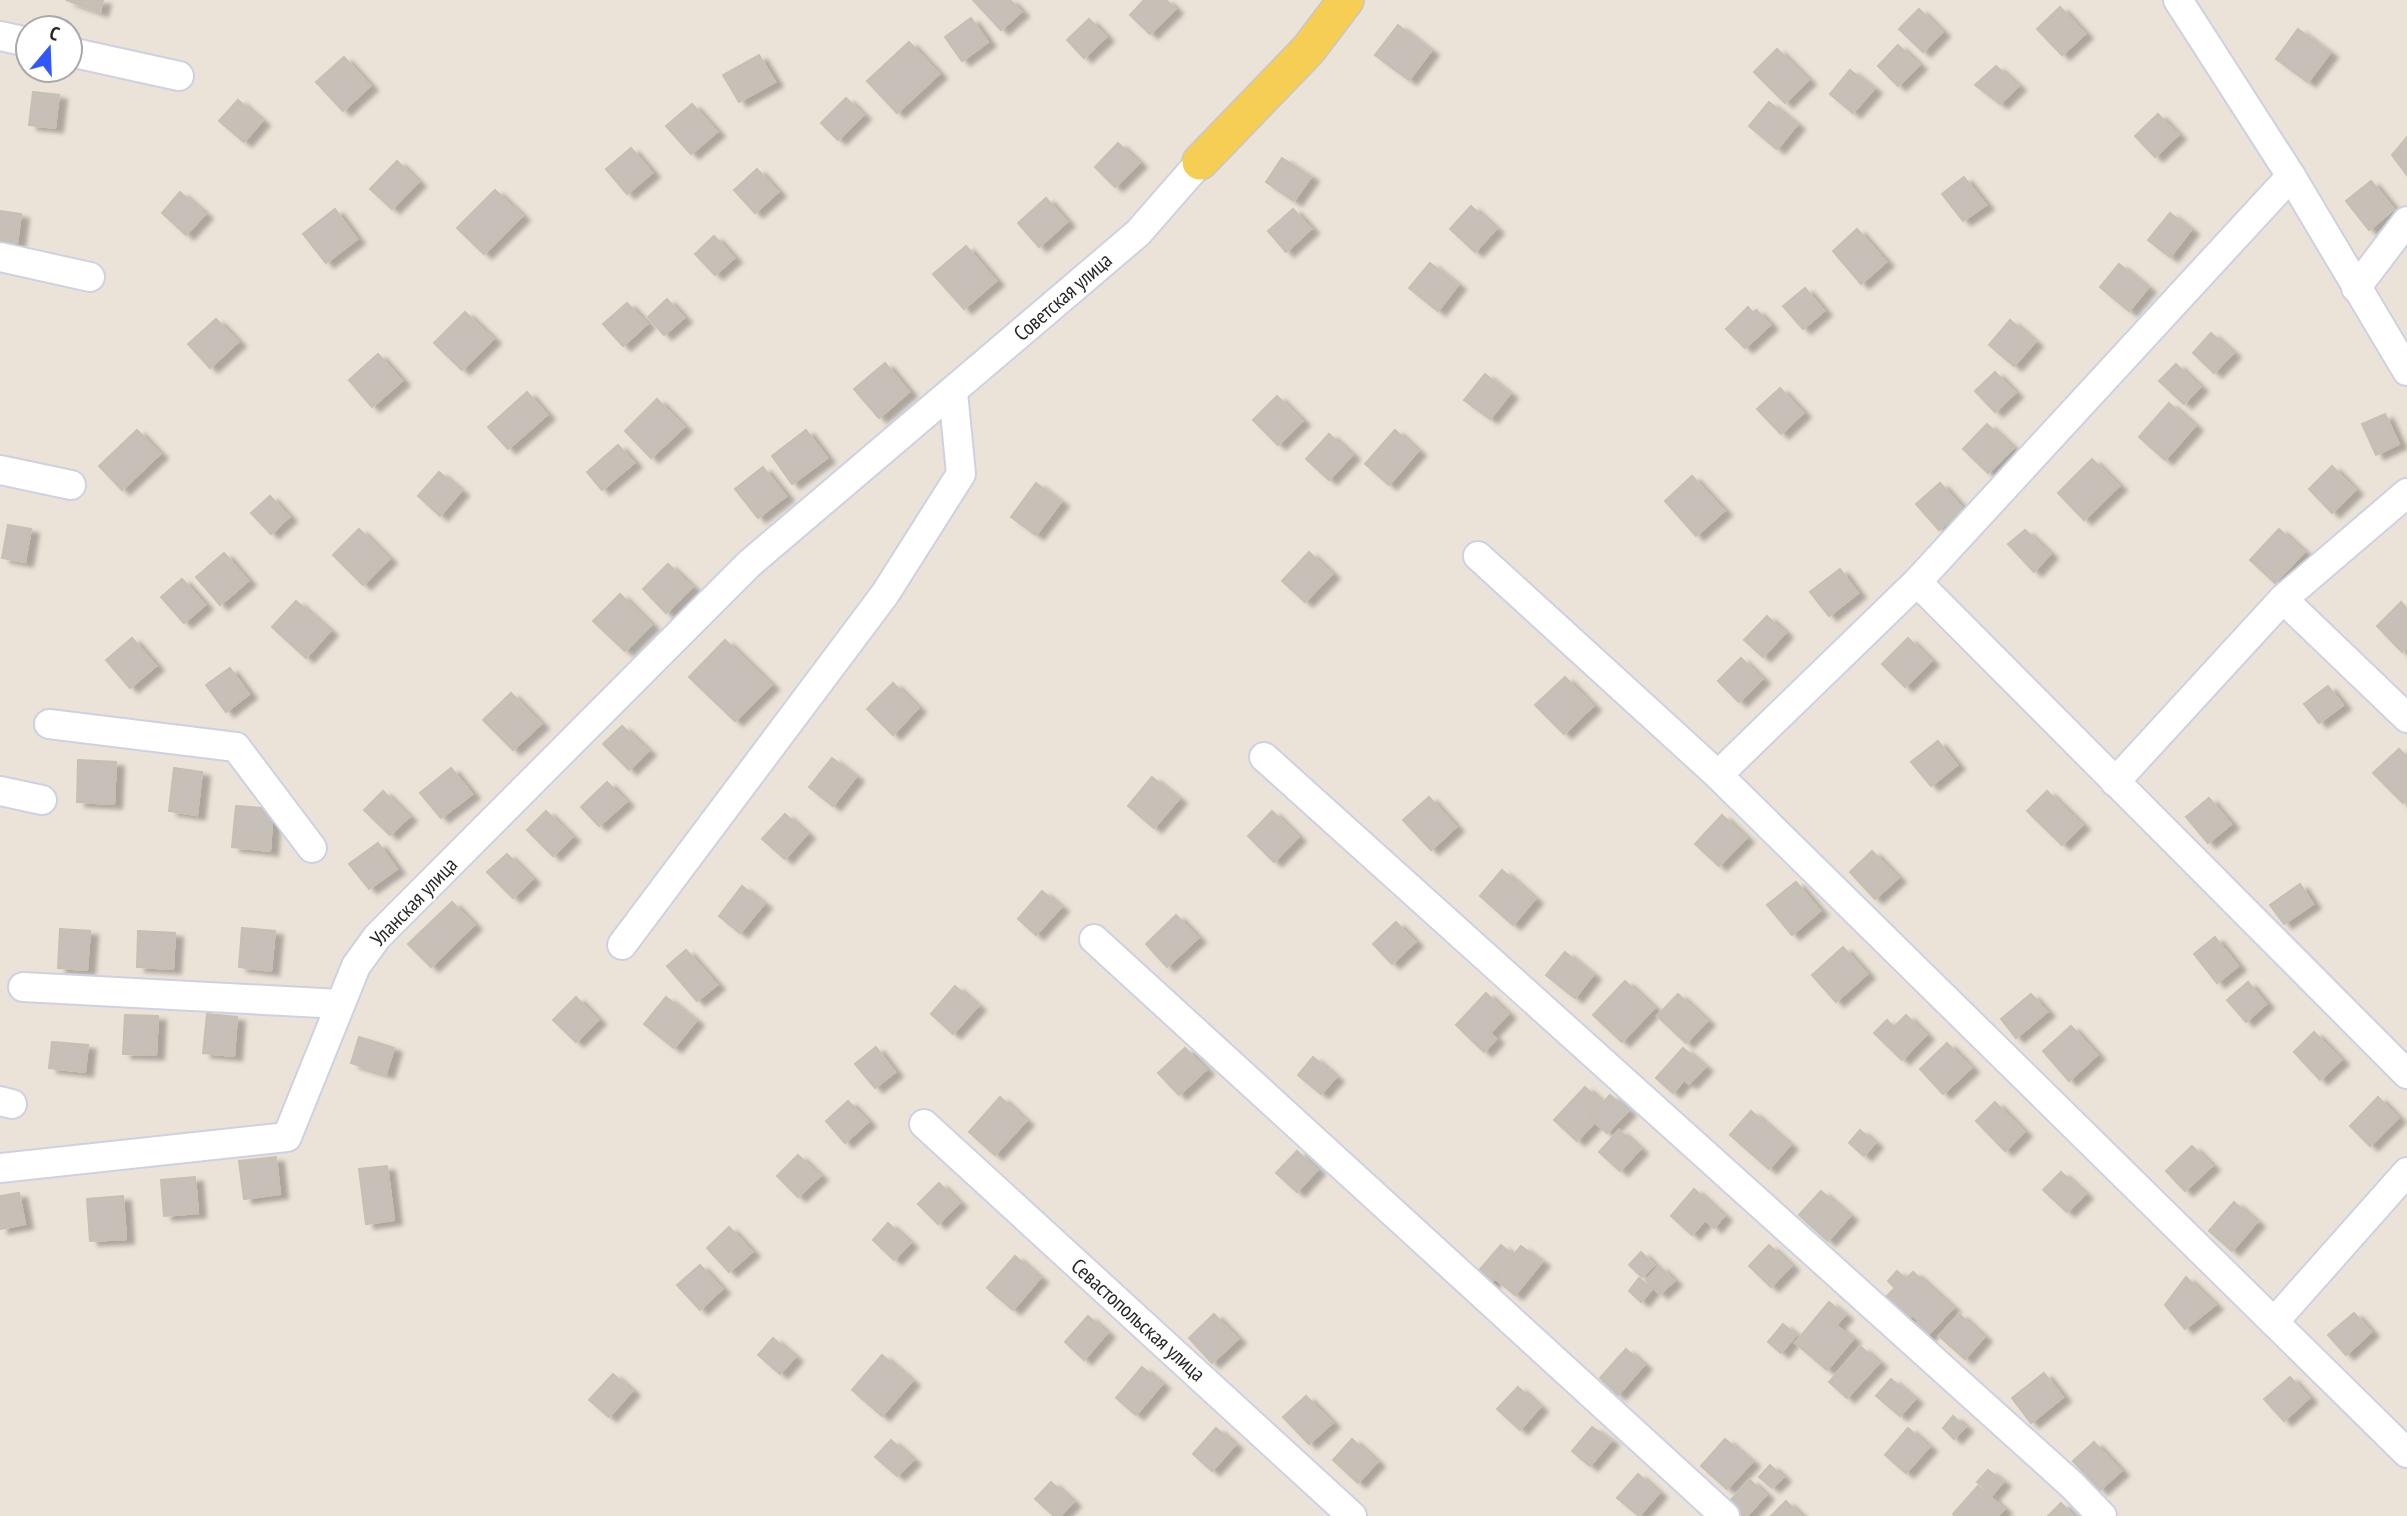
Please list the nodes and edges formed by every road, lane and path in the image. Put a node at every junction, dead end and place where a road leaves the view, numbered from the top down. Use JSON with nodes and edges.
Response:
{"nodes":[{"id":1,"x":1346,"y":0,"type":"edge"},
{"id":2,"x":2178,"y":0,"type":"edge"},
{"id":3,"x":84,"y":55,"type":"edge"},
{"id":4,"x":179,"y":76,"type":"dead end"},
{"id":5,"x":1200,"y":162,"type":"joint"},
{"id":6,"x":2291,"y":176,"type":"junction"},
{"id":7,"x":2407,"y":221,"type":"edge"},
{"id":8,"x":0,"y":257,"type":"edge"},
{"id":9,"x":90,"y":277,"type":"dead end"},
{"id":10,"x":2356,"y":288,"type":"junction"},
{"id":11,"x":2407,"y":371,"type":"edge"},
{"id":12,"x":953,"y":392,"type":"junction"},
{"id":13,"x":0,"y":470,"type":"edge"},
{"id":14,"x":71,"y":485,"type":"dead end"},
{"id":15,"x":2407,"y":493,"type":"edge"},
{"id":16,"x":1478,"y":556,"type":"dead end"},
{"id":17,"x":749,"y":564,"type":"joint"},
{"id":18,"x":1917,"y":582,"type":"junction"},
{"id":19,"x":2283,"y":599,"type":"junction"},
{"id":20,"x":2407,"y":718,"type":"edge"},
{"id":21,"x":49,"y":724,"type":"dead end"},
{"id":22,"x":1264,"y":757,"type":"dead end"},
{"id":23,"x":1718,"y":775,"type":"junction"},
{"id":24,"x":2115,"y":782,"type":"junction"},
{"id":25,"x":0,"y":791,"type":"edge"},
{"id":26,"x":42,"y":800,"type":"dead end"},
{"id":27,"x":312,"y":848,"type":"dead end"},
{"id":28,"x":1094,"y":939,"type":"dead end"},
{"id":29,"x":622,"y":945,"type":"dead end"},
{"id":30,"x":23,"y":987,"type":"dead end"},
{"id":31,"x":340,"y":1004,"type":"junction"},
{"id":32,"x":2407,"y":1074,"type":"edge"},
{"id":33,"x":924,"y":1124,"type":"dead end"},
{"id":34,"x":0,"y":1168,"type":"edge"},
{"id":35,"x":2407,"y":1172,"type":"edge"},
{"id":36,"x":2274,"y":1322,"type":"junction"},
{"id":37,"x":2407,"y":1453,"type":"edge"},
{"id":38,"x":1352,"y":1516,"type":"edge"},
{"id":39,"x":1725,"y":1516,"type":"edge"},
{"id":40,"x":2102,"y":1516,"type":"edge"}],
"edges":[{"from":1,"to":5,"type":"main road","name":"Советская улица"},
{"from":2,"to":6,"type":"street"},
{"from":3,"to":4,"type":"street"},
{"from":5,"to":12,"type":"street","name":"Советская улица"},
{"from":6,"to":10,"type":"street"},
{"from":6,"to":18,"type":"street"},
{"from":7,"to":10,"type":"street"},
{"from":8,"to":9,"type":"street"},
{"from":10,"to":11,"type":"street"},
{"from":12,"to":17,"type":"street","name":"Советская улица"},
{"from":12,"to":29,"type":"street"},
{"from":13,"to":14,"type":"street"},
{"from":15,"to":19,"type":"street"},
{"from":16,"to":23,"type":"street"},
{"from":17,"to":31,"type":"street","name":"Уланская улица"},
{"from":18,"to":23,"type":"street"},
{"from":18,"to":24,"type":"street"},
{"from":19,"to":20,"type":"street"},
{"from":19,"to":24,"type":"street"},
{"from":21,"to":27,"type":"street"},
{"from":22,"to":40,"type":"street"},
{"from":23,"to":36,"type":"street"},
{"from":24,"to":32,"type":"street"},
{"from":25,"to":26,"type":"street"},
{"from":28,"to":39,"type":"street"},
{"from":30,"to":31,"type":"street"},
{"from":31,"to":34,"type":"street","name":"Уланская улица"},
{"from":33,"to":38,"type":"street","name":"Севастопольская улица"},
{"from":35,"to":36,"type":"street"},
{"from":36,"to":37,"type":"street"}]}
